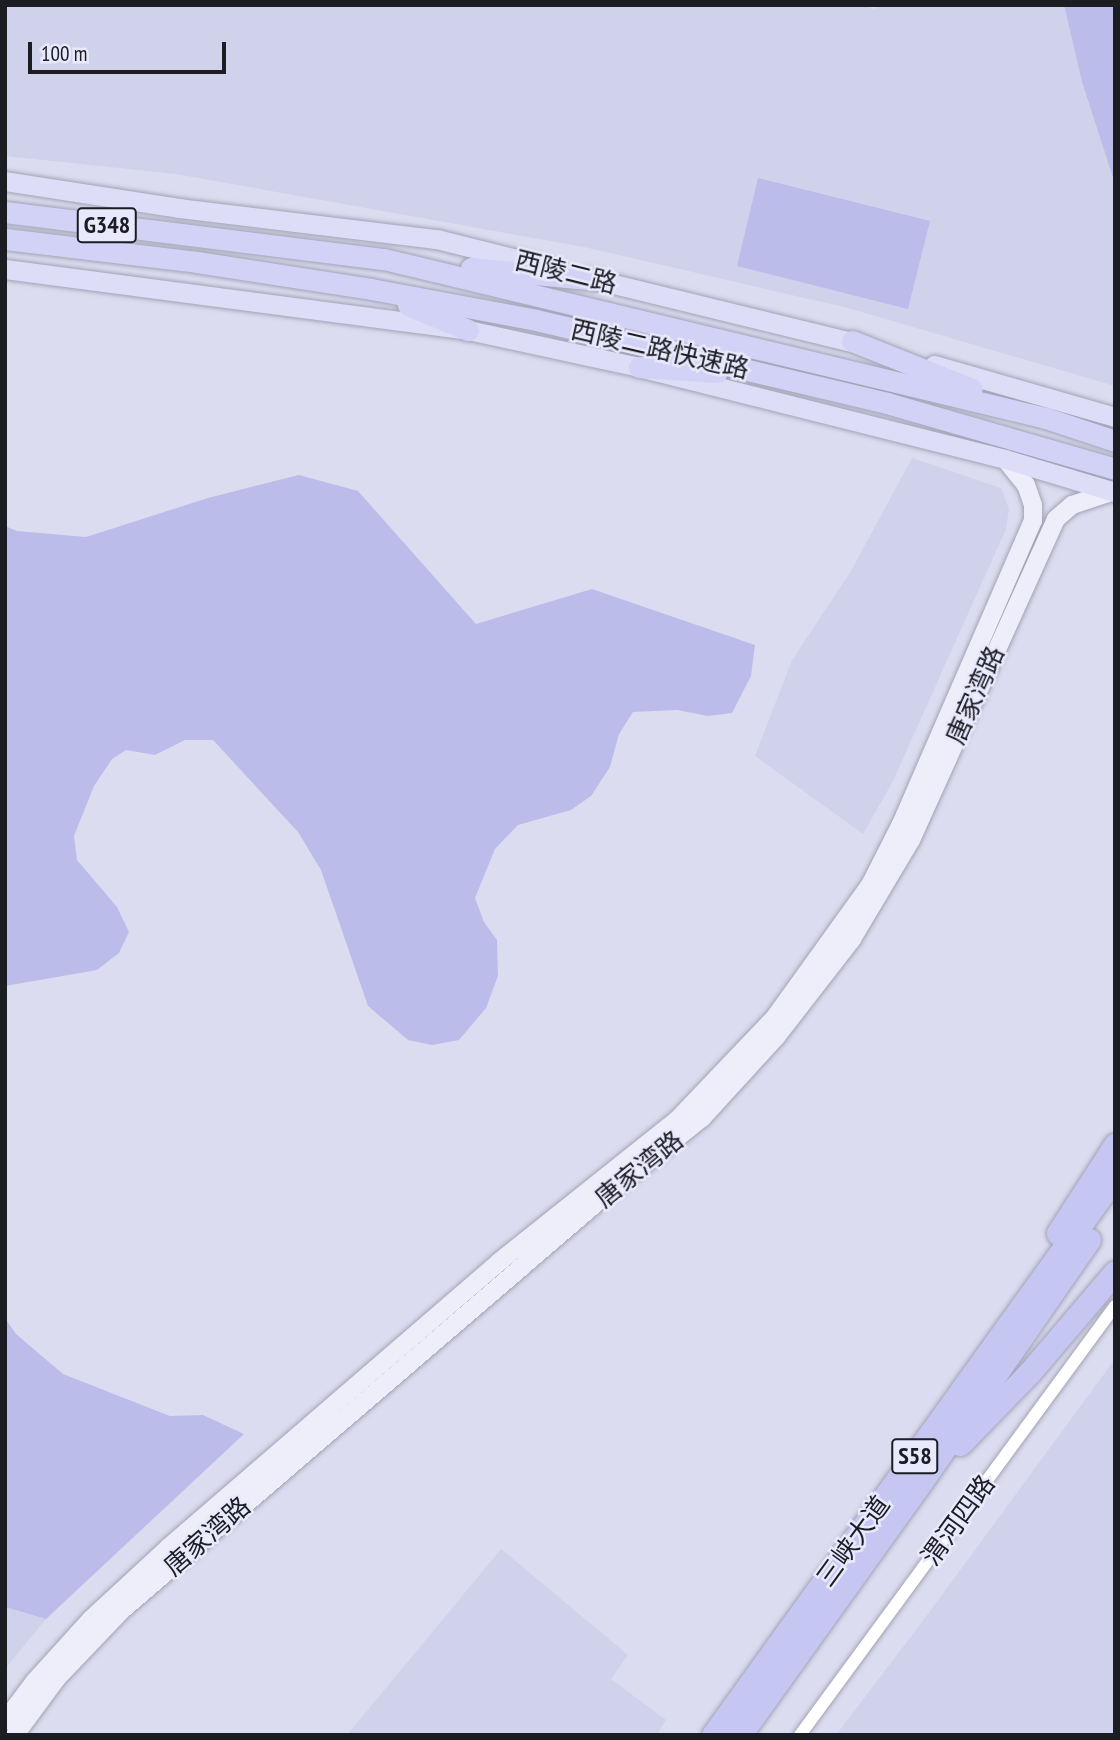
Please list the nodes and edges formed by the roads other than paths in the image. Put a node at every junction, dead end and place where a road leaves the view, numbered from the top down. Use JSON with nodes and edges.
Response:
{"nodes":[{"id":1,"x":5,"y":181,"type":"edge"},
{"id":2,"x":5,"y":212,"type":"edge"},
{"id":3,"x":5,"y":239,"type":"edge"},
{"id":4,"x":384,"y":259,"type":"junction"},
{"id":5,"x":5,"y":268,"type":"edge"},
{"id":6,"x":598,"y":280,"type":"junction"},
{"id":7,"x":371,"y":289,"type":"junction"},
{"id":8,"x":468,"y":330,"type":"junction"},
{"id":9,"x":852,"y":341,"type":"junction"},
{"id":10,"x":639,"y":367,"type":"junction"},
{"id":11,"x":781,"y":376,"type":"junction"},
{"id":12,"x":1115,"y":417,"type":"edge"},
{"id":13,"x":1046,"y":418,"type":"junction"},
{"id":14,"x":1110,"y":440,"type":"edge"},
{"id":15,"x":1005,"y":459,"type":"junction"},
{"id":16,"x":1115,"y":469,"type":"edge"},
{"id":17,"x":1113,"y":492,"type":"edge"},
{"id":18,"x":1115,"y":1144,"type":"edge"},
{"id":19,"x":1115,"y":1177,"type":"edge"},
{"id":20,"x":1115,"y":1203,"type":"edge"},
{"id":21,"x":1115,"y":1272,"type":"edge"},
{"id":22,"x":1115,"y":1306,"type":"edge"},
{"id":23,"x":979,"y":1367,"type":"junction"},
{"id":24,"x":917,"y":1489,"type":"junction"},
{"id":25,"x":5,"y":1721,"type":"edge"},
{"id":26,"x":15,"y":1735,"type":"edge"},
{"id":27,"x":713,"y":1735,"type":"edge"},
{"id":28,"x":740,"y":1735,"type":"edge"},
{"id":29,"x":800,"y":1735,"type":"edge"}],
"edges":[{"from":1,"to":6,"type":"main road","name":"西陵二路"},
{"from":2,"to":4,"type":"highway","name":"西陵二路快速路","number":"G348"},
{"from":3,"to":7,"type":"highway","name":"西陵二路快速路","number":"G348"},
{"from":4,"to":6,"type":"highway"},
{"from":4,"to":13,"type":"highway","name":"西陵二路快速路"},
{"from":5,"to":8,"type":"main road"},
{"from":6,"to":9,"type":"main road","name":"西陵二路"},
{"from":7,"to":8,"type":"highway"},
{"from":7,"to":11,"type":"highway","name":"西陵二路快速路"},
{"from":8,"to":10,"type":"main road"},
{"from":9,"to":12,"type":"main road","name":"西陵二路"},
{"from":9,"to":13,"type":"highway"},
{"from":10,"to":11,"type":"highway"},
{"from":10,"to":15,"type":"main road"},
{"from":11,"to":16,"type":"highway","name":"西陵二路快速路"},
{"from":13,"to":14,"type":"highway","name":"西陵二路快速路"},
{"from":15,"to":17,"type":"main road"},
{"from":15,"to":25,"type":"main road","name":"唐家湾路"},
{"from":17,"to":26,"type":"main road","name":"唐家湾路"},
{"from":18,"to":23,"type":"highway"},
{"from":19,"to":23,"type":"highway","name":"三峡大道","number":"S58"},
{"from":20,"to":24,"type":"highway","name":"三峡大道","number":"S58"},
{"from":21,"to":24,"type":"highway"},
{"from":22,"to":29,"type":"street","name":"渭河四路"},
{"from":23,"to":27,"type":"highway","name":"三峡大道","number":"S58"},
{"from":24,"to":28,"type":"highway","name":"三峡大道","number":"S58"}]}
